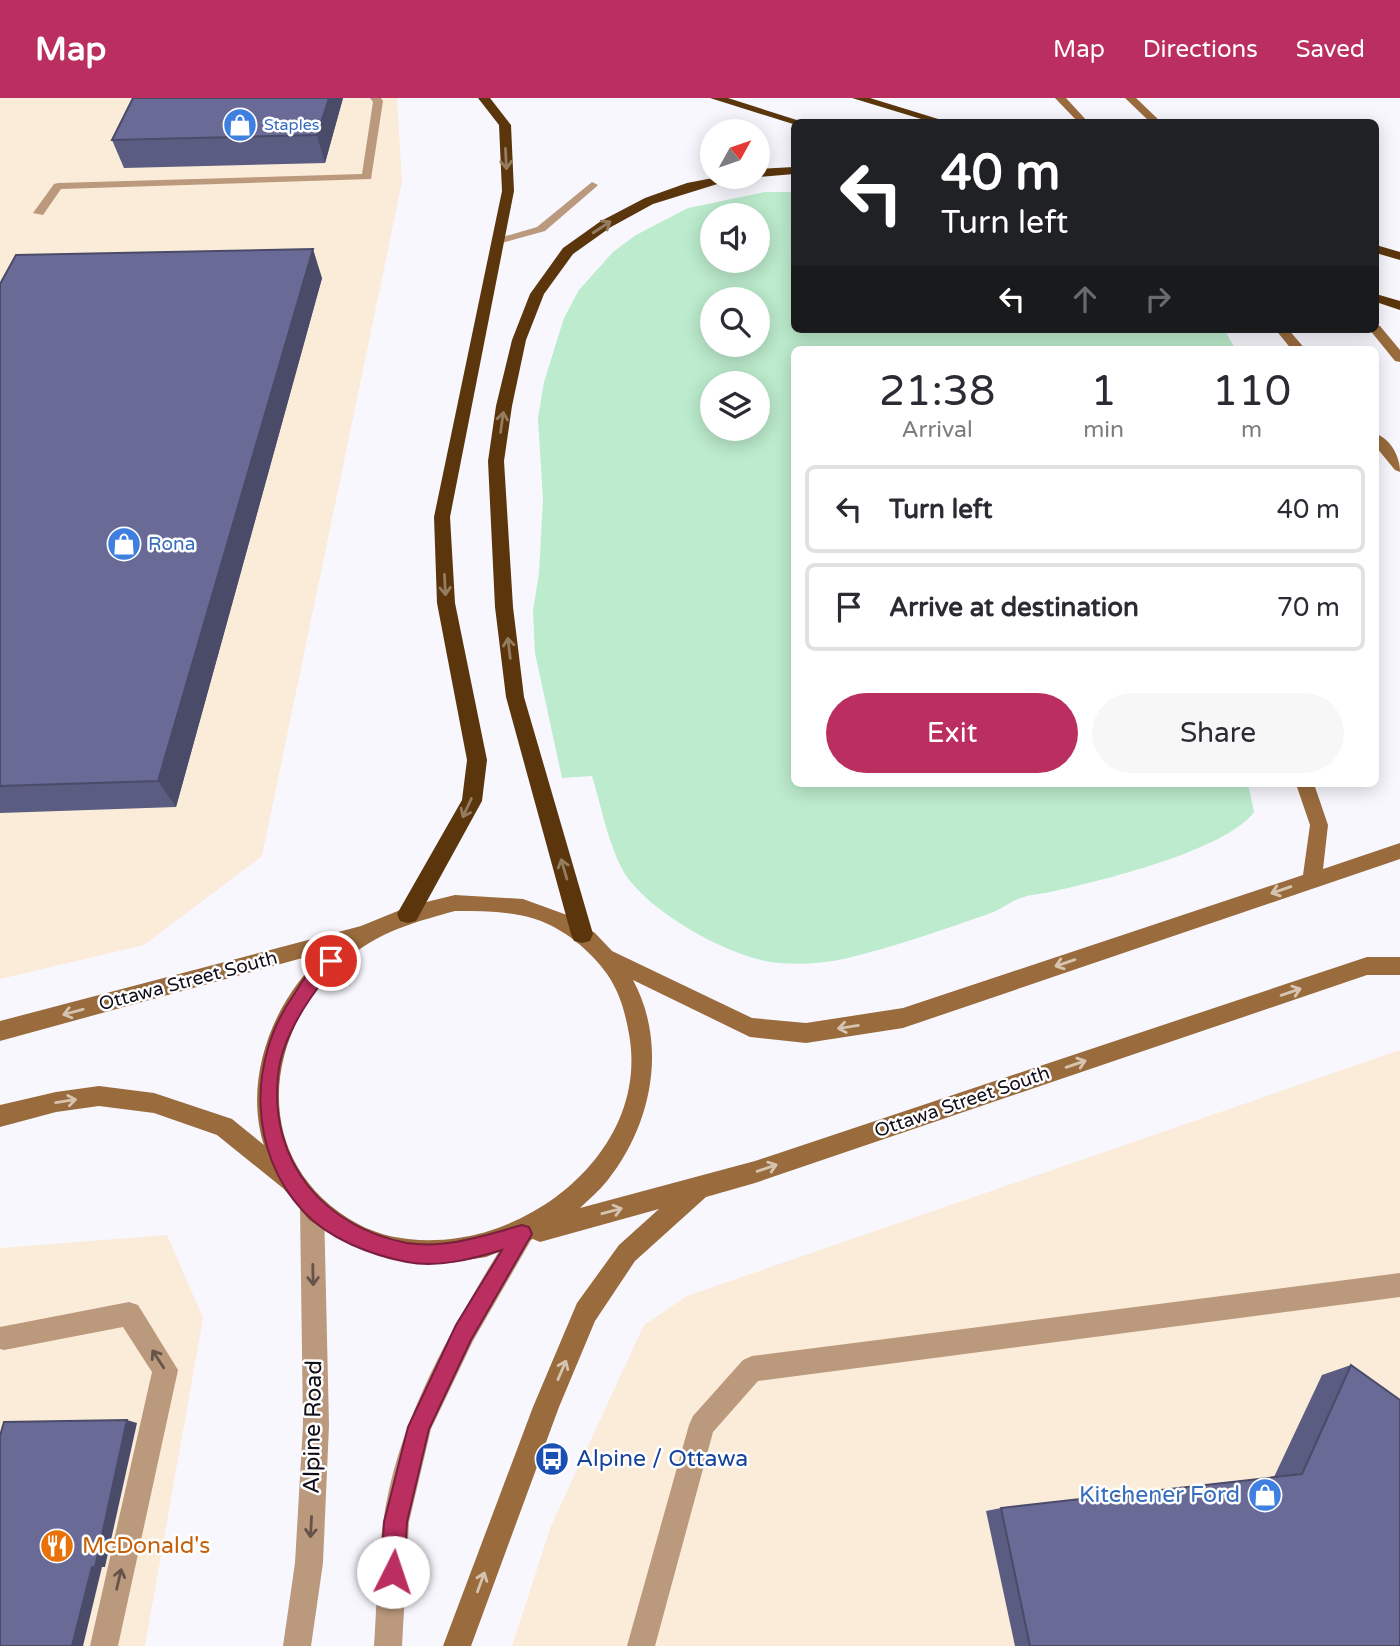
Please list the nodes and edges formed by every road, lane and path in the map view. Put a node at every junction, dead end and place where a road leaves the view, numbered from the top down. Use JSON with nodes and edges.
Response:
{"nodes":[{"id":1,"x":375,"y":98,"type":"edge"},
{"id":2,"x":484,"y":98,"type":"edge"},
{"id":3,"x":716,"y":98,"type":"edge"},
{"id":4,"x":858,"y":98,"type":"edge"},
{"id":5,"x":1060,"y":98,"type":"edge"},
{"id":6,"x":1130,"y":98,"type":"edge"},
{"id":7,"x":932,"y":119,"type":"edge"},
{"id":8,"x":1080,"y":119,"type":"edge"},
{"id":9,"x":1153,"y":119,"type":"edge"},
{"id":10,"x":791,"y":120,"type":"edge"},
{"id":11,"x":791,"y":171,"type":"edge"},
{"id":12,"x":770,"y":172,"type":"edge"},
{"id":13,"x":700,"y":184,"type":"edge"},
{"id":14,"x":592,"y":185,"type":"dead end"},
{"id":15,"x":39,"y":213,"type":"dead end"},
{"id":16,"x":498,"y":240,"type":"junction"},
{"id":17,"x":1379,"y":250,"type":"edge"},
{"id":18,"x":1400,"y":256,"type":"edge"},
{"id":19,"x":1379,"y":299,"type":"edge"},
{"id":20,"x":1400,"y":306,"type":"edge"},
{"id":21,"x":1378,"y":333,"type":"edge"},
{"id":22,"x":1400,"y":358,"type":"edge"},
{"id":23,"x":1379,"y":442,"type":"edge"},
{"id":24,"x":1400,"y":467,"type":"edge"},
{"id":25,"x":1307,"y":787,"type":"edge"},
{"id":26,"x":1400,"y":851,"type":"edge"},
{"id":27,"x":1312,"y":879,"type":"junction"},
{"id":28,"x":408,"y":914,"type":"junction"},
{"id":29,"x":375,"y":929,"type":"junction"},
{"id":30,"x":582,"y":934,"type":"junction"},
{"id":31,"x":607,"y":957,"type":"junction"},
{"id":32,"x":1400,"y":966,"type":"edge"},
{"id":33,"x":0,"y":1031,"type":"edge"},
{"id":34,"x":0,"y":1116,"type":"edge"},
{"id":35,"x":292,"y":1183,"type":"junction"},
{"id":36,"x":702,"y":1187,"type":"junction"},
{"id":37,"x":312,"y":1207,"type":"junction"},
{"id":38,"x":522,"y":1234,"type":"junction"},
{"id":39,"x":1400,"y":1285,"type":"edge"},
{"id":40,"x":1,"y":1342,"type":"edge"},
{"id":41,"x":104,"y":1646,"type":"edge"},
{"id":42,"x":297,"y":1646,"type":"edge"},
{"id":43,"x":388,"y":1646,"type":"edge"},
{"id":44,"x":457,"y":1646,"type":"edge"},
{"id":45,"x":641,"y":1646,"type":"edge"}],
"edges":[{"from":1,"to":15,"type":"street"},
{"from":2,"to":16,"type":"highway","one_way":true},
{"from":3,"to":10,"type":"highway"},
{"from":4,"to":7,"type":"highway"},
{"from":5,"to":8,"type":"main road"},
{"from":6,"to":9,"type":"main road"},
{"from":11,"to":12,"type":"highway"},
{"from":30,"to":13,"type":"highway","one_way":true},
{"from":14,"to":16,"type":"street"},
{"from":16,"to":28,"type":"highway","one_way":true},
{"from":17,"to":18,"type":"highway"},
{"from":19,"to":20,"type":"highway"},
{"from":21,"to":22,"type":"main road"},
{"from":23,"to":24,"type":"main road"},
{"from":25,"to":27,"type":"main road"},
{"from":26,"to":27,"type":"main road"},
{"from":27,"to":31,"type":"main road","one_way":true},
{"from":28,"to":29,"type":"main road"},
{"from":28,"to":30,"type":"main road"},
{"from":29,"to":33,"type":"main road","name":"Ottawa Street South","one_way":true},
{"from":29,"to":35,"type":"main road"},
{"from":30,"to":31,"type":"main road"},
{"from":31,"to":38,"type":"main road"},
{"from":36,"to":32,"type":"main road","name":"Ottawa Street South","one_way":true},
{"from":34,"to":35,"type":"main road","one_way":true},
{"from":35,"to":37,"type":"main road"},
{"from":38,"to":36,"type":"main road","name":"Ottawa Street South","one_way":true},
{"from":44,"to":36,"type":"main road","one_way":true},
{"from":37,"to":38,"type":"main road"},
{"from":37,"to":42,"type":"street","name":"Alpine Road","one_way":true},
{"from":38,"to":43,"type":"street"},
{"from":39,"to":45,"type":"street"},
{"from":41,"to":40,"type":"street","one_way":true}]}
